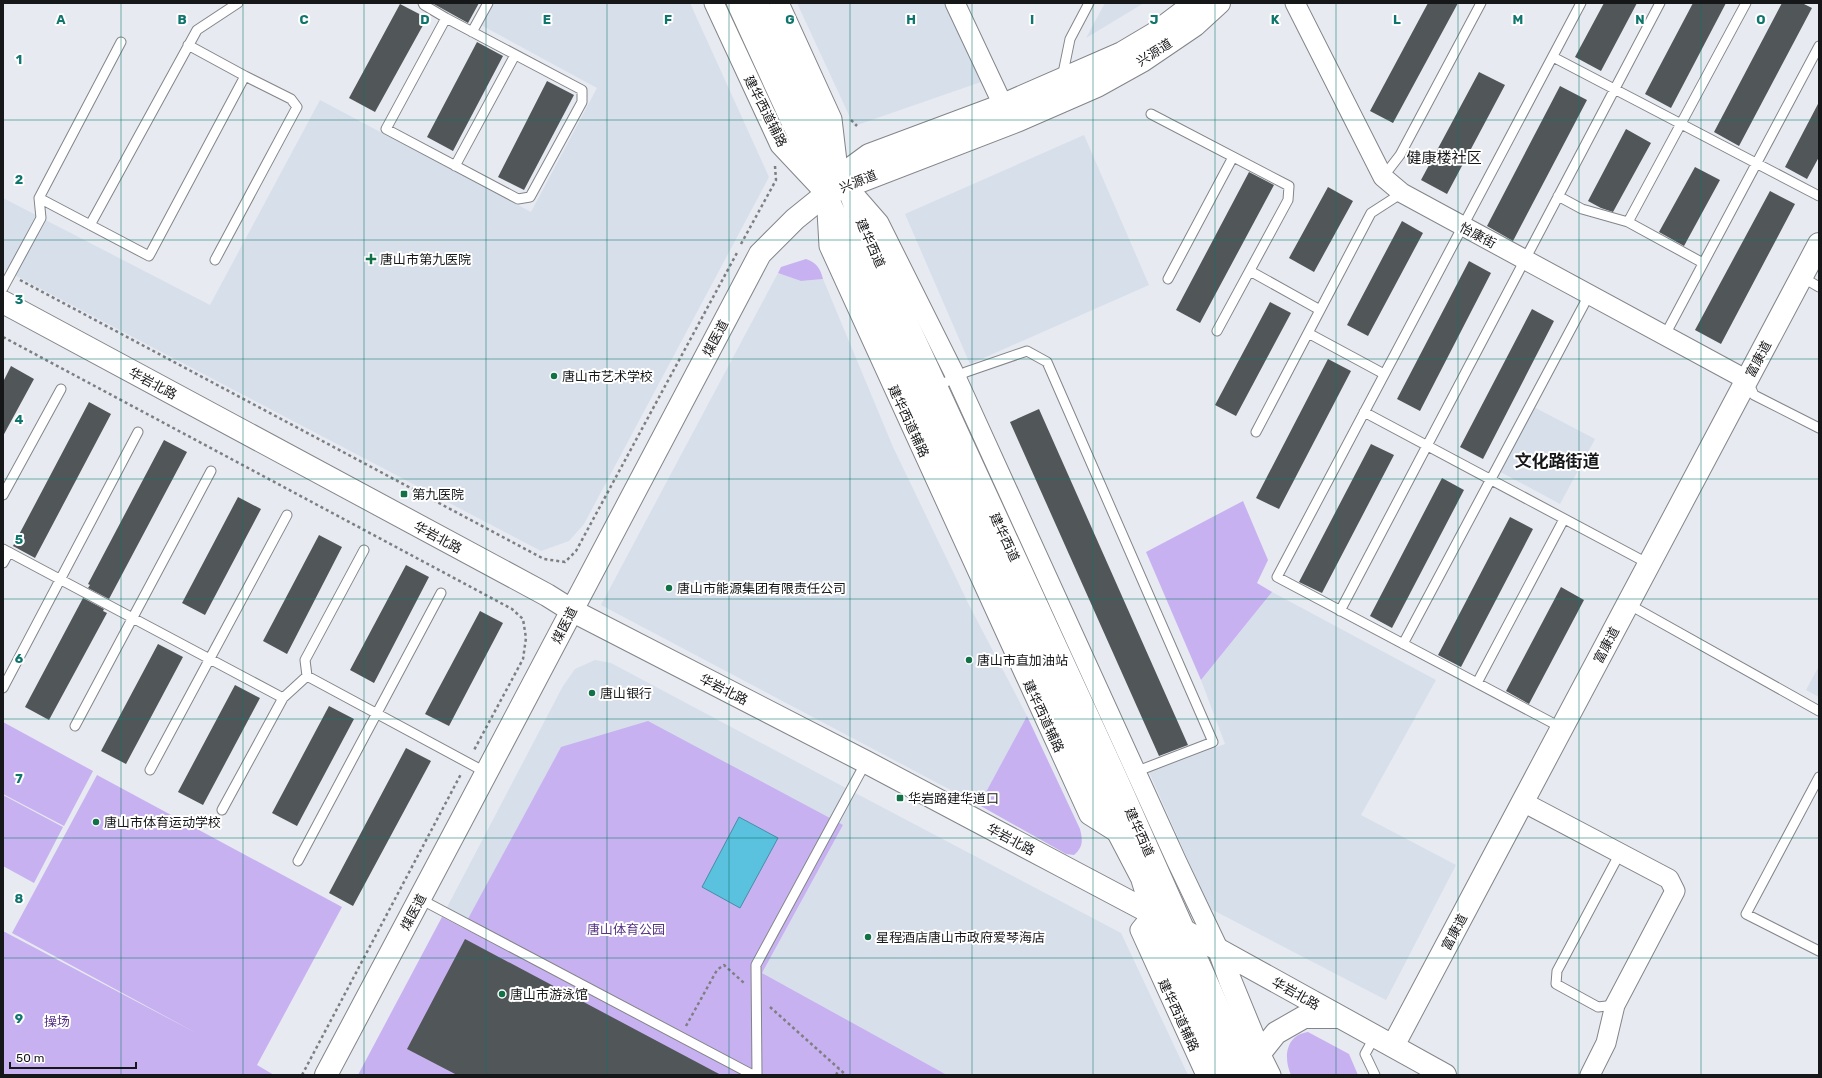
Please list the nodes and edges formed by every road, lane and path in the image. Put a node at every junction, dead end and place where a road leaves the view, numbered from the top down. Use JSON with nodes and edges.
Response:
{"nodes":[{"id":1,"x":238,"y":3,"type":"edge"},
{"id":2,"x":423,"y":3,"type":"edge"},
{"id":3,"x":488,"y":3,"type":"edge"},
{"id":4,"x":714,"y":3,"type":"edge"},
{"id":5,"x":738,"y":3,"type":"edge"},
{"id":6,"x":757,"y":3,"type":"edge"},
{"id":7,"x":955,"y":3,"type":"edge"},
{"id":8,"x":1089,"y":3,"type":"edge"},
{"id":9,"x":1195,"y":3,"type":"edge"},
{"id":10,"x":1219,"y":3,"type":"edge"},
{"id":11,"x":1295,"y":3,"type":"edge"},
{"id":12,"x":1481,"y":3,"type":"edge"},
{"id":13,"x":1581,"y":3,"type":"edge"},
{"id":14,"x":1660,"y":3,"type":"edge"},
{"id":15,"x":1746,"y":3,"type":"edge"},
{"id":16,"x":781,"y":4,"type":"edge"},
{"id":17,"x":446,"y":18,"type":"junction"},
{"id":18,"x":472,"y":32,"type":"junction"},
{"id":19,"x":121,"y":42,"type":"dead end"},
{"id":20,"x":188,"y":45,"type":"junction"},
{"id":21,"x":1819,"y":46,"type":"edge"},
{"id":22,"x":515,"y":55,"type":"junction"},
{"id":23,"x":1552,"y":57,"type":"junction"},
{"id":24,"x":245,"y":76,"type":"junction"},
{"id":25,"x":1062,"y":79,"type":"junction"},
{"id":26,"x":1614,"y":89,"type":"junction"},
{"id":27,"x":1003,"y":105,"type":"junction"},
{"id":28,"x":1151,"y":114,"type":"dead end"},
{"id":29,"x":1681,"y":124,"type":"junction"},
{"id":30,"x":1233,"y":157,"type":"junction"},
{"id":31,"x":773,"y":162,"type":"dead end"},
{"id":32,"x":1756,"y":164,"type":"junction"},
{"id":33,"x":455,"y":166,"type":"junction"},
{"id":34,"x":1383,"y":177,"type":"junction"},
{"id":35,"x":843,"y":182,"type":"junction"},
{"id":36,"x":1402,"y":193,"type":"junction"},
{"id":37,"x":826,"y":194,"type":"junction"},
{"id":38,"x":1558,"y":196,"type":"junction"},
{"id":39,"x":1819,"y":196,"type":"edge"},
{"id":40,"x":39,"y":198,"type":"junction"},
{"id":41,"x":1628,"y":222,"type":"junction"},
{"id":42,"x":90,"y":225,"type":"junction"},
{"id":43,"x":1462,"y":227,"type":"junction"},
{"id":44,"x":1819,"y":244,"type":"edge"},
{"id":45,"x":215,"y":260,"type":"dead end"},
{"id":46,"x":1525,"y":260,"type":"junction"},
{"id":47,"x":1703,"y":263,"type":"junction"},
{"id":48,"x":1250,"y":271,"type":"junction"},
{"id":49,"x":11,"y":274,"type":"junction"},
{"id":50,"x":1168,"y":279,"type":"dead end"},
{"id":51,"x":1810,"y":282,"type":"edge"},
{"id":52,"x":3,"y":288,"type":"edge"},
{"id":53,"x":1588,"y":295,"type":"junction"},
{"id":54,"x":3,"y":302,"type":"edge"},
{"id":55,"x":1320,"y":310,"type":"junction"},
{"id":56,"x":1216,"y":330,"type":"dead end"},
{"id":57,"x":1308,"y":333,"type":"junction"},
{"id":58,"x":1665,"y":335,"type":"junction"},
{"id":59,"x":3,"y":338,"type":"edge"},
{"id":60,"x":1384,"y":374,"type":"junction"},
{"id":61,"x":956,"y":377,"type":"junction"},
{"id":62,"x":1747,"y":380,"type":"junction"},
{"id":63,"x":936,"y":387,"type":"junction"},
{"id":64,"x":61,"y":389,"type":"dead end"},
{"id":65,"x":1364,"y":412,"type":"junction"},
{"id":66,"x":1819,"y":428,"type":"edge"},
{"id":67,"x":138,"y":432,"type":"dead end"},
{"id":68,"x":1256,"y":432,"type":"dead end"},
{"id":69,"x":1427,"y":445,"type":"junction"},
{"id":70,"x":211,"y":471,"type":"dead end"},
{"id":71,"x":1491,"y":479,"type":"junction"},
{"id":72,"x":3,"y":495,"type":"edge"},
{"id":73,"x":287,"y":515,"type":"dead end"},
{"id":74,"x":1564,"y":518,"type":"junction"},
{"id":75,"x":6,"y":550,"type":"edge"},
{"id":76,"x":364,"y":550,"type":"dead end"},
{"id":77,"x":3,"y":563,"type":"edge"},
{"id":78,"x":1649,"y":564,"type":"junction"},
{"id":79,"x":60,"y":580,"type":"junction"},
{"id":80,"x":441,"y":593,"type":"dead end"},
{"id":81,"x":1628,"y":604,"type":"junction"},
{"id":82,"x":571,"y":610,"type":"junction"},
{"id":83,"x":1340,"y":611,"type":"junction"},
{"id":84,"x":132,"y":618,"type":"junction"},
{"id":85,"x":1403,"y":644,"type":"junction"},
{"id":86,"x":210,"y":659,"type":"junction"},
{"id":87,"x":307,"y":676,"type":"junction"},
{"id":88,"x":1477,"y":683,"type":"junction"},
{"id":89,"x":3,"y":688,"type":"edge"},
{"id":90,"x":283,"y":698,"type":"junction"},
{"id":91,"x":1819,"y":711,"type":"edge"},
{"id":92,"x":377,"y":714,"type":"junction"},
{"id":93,"x":74,"y":726,"type":"dead end"},
{"id":94,"x":1562,"y":728,"type":"junction"},
{"id":95,"x":468,"y":762,"type":"junction"},
{"id":96,"x":866,"y":762,"type":"junction"},
{"id":97,"x":150,"y":770,"type":"dead end"},
{"id":98,"x":488,"y":773,"type":"junction"},
{"id":99,"x":1127,"y":776,"type":"junction"},
{"id":100,"x":1819,"y":777,"type":"edge"},
{"id":101,"x":1523,"y":802,"type":"junction"},
{"id":102,"x":222,"y":810,"type":"dead end"},
{"id":103,"x":1620,"y":853,"type":"junction"},
{"id":104,"x":298,"y":860,"type":"dead end"},
{"id":105,"x":420,"y":899,"type":"junction"},
{"id":106,"x":1153,"y":914,"type":"junction"},
{"id":107,"x":1183,"y":930,"type":"junction"},
{"id":108,"x":1219,"y":950,"type":"junction"},
{"id":109,"x":1819,"y":952,"type":"edge"},
{"id":110,"x":1615,"y":1005,"type":"junction"},
{"id":111,"x":1339,"y":1017,"type":"junction"},
{"id":112,"x":1384,"y":1041,"type":"junction"},
{"id":113,"x":1260,"y":1053,"type":"junction"},
{"id":114,"x":839,"y":1069,"type":"dead end"},
{"id":115,"x":302,"y":1075,"type":"edge"},
{"id":116,"x":326,"y":1075,"type":"edge"},
{"id":117,"x":753,"y":1075,"type":"edge"},
{"id":118,"x":757,"y":1075,"type":"edge"},
{"id":119,"x":836,"y":1075,"type":"edge"},
{"id":120,"x":1206,"y":1075,"type":"edge"},
{"id":121,"x":1228,"y":1075,"type":"edge"},
{"id":122,"x":1249,"y":1075,"type":"edge"},
{"id":123,"x":1271,"y":1075,"type":"edge"},
{"id":124,"x":1375,"y":1075,"type":"edge"},
{"id":125,"x":1445,"y":1075,"type":"edge"},
{"id":126,"x":1590,"y":1075,"type":"edge"}],
"edges":[{"from":1,"to":20,"type":"lane"},
{"from":2,"to":17,"type":"lane"},
{"from":3,"to":18,"type":"lane"},
{"from":4,"to":37,"type":"street","name":"建华西道辅路"},
{"from":5,"to":37,"type":"street","name":"建华西道"},
{"from":6,"to":35,"type":"street","name":"建华西道"},
{"from":7,"to":27,"type":"street"},
{"from":8,"to":25,"type":"lane"},
{"from":9,"to":25,"type":"street","name":"兴源道"},
{"from":10,"to":35,"type":"street","name":"兴源道"},
{"from":11,"to":34,"type":"street","name":"怡康街"},
{"from":12,"to":34,"type":"lane"},
{"from":13,"to":23,"type":"lane"},
{"from":14,"to":26,"type":"lane"},
{"from":15,"to":29,"type":"lane"},
{"from":16,"to":35,"type":"street"},
{"from":17,"to":18,"type":"lane"},
{"from":17,"to":33,"type":"lane"},
{"from":18,"to":22,"type":"lane"},
{"from":19,"to":40,"type":"lane"},
{"from":20,"to":24,"type":"lane"},
{"from":20,"to":42,"type":"lane"},
{"from":21,"to":32,"type":"lane"},
{"from":22,"to":33,"type":"lane"},
{"from":22,"to":33,"type":"lane"},
{"from":23,"to":26,"type":"lane"},
{"from":23,"to":43,"type":"lane"},
{"from":24,"to":42,"type":"lane"},
{"from":24,"to":45,"type":"lane"},
{"from":25,"to":27,"type":"street","name":"兴源道"},
{"from":26,"to":29,"type":"lane"},
{"from":26,"to":38,"type":"lane"},
{"from":27,"to":35,"type":"street","name":"兴源道"},
{"from":28,"to":30,"type":"lane"},
{"from":29,"to":32,"type":"lane"},
{"from":29,"to":41,"type":"lane"},
{"from":30,"to":48,"type":"lane"},
{"from":30,"to":50,"type":"lane"},
{"from":31,"to":49,"type":"path"},
{"from":32,"to":39,"type":"lane"},
{"from":32,"to":47,"type":"lane"},
{"from":34,"to":36,"type":"street","name":"怡康街"},
{"from":35,"to":37,"type":"street","name":"兴源道"},
{"from":35,"to":61,"type":"street"},
{"from":35,"to":63,"type":"street","name":"建华西道"},
{"from":36,"to":43,"type":"street","name":"怡康街"},
{"from":36,"to":55,"type":"lane"},
{"from":37,"to":82,"type":"street","name":"煤医道"},
{"from":37,"to":106,"type":"street","name":"建华西道"},
{"from":38,"to":41,"type":"lane"},
{"from":38,"to":46,"type":"lane"},
{"from":40,"to":42,"type":"lane"},
{"from":40,"to":49,"type":"lane"},
{"from":41,"to":47,"type":"lane"},
{"from":43,"to":46,"type":"street","name":"怡康街"},
{"from":43,"to":60,"type":"lane"},
{"from":44,"to":51,"type":"street","name":"富康道"},
{"from":46,"to":53,"type":"street","name":"怡康街"},
{"from":46,"to":69,"type":"lane"},
{"from":47,"to":58,"type":"lane"},
{"from":48,"to":55,"type":"lane"},
{"from":48,"to":56,"type":"lane"},
{"from":49,"to":52,"type":"lane"},
{"from":51,"to":62,"type":"street","name":"富康道"},
{"from":53,"to":58,"type":"street","name":"怡康街"},
{"from":53,"to":71,"type":"lane"},
{"from":54,"to":82,"type":"street","name":"华岩北路"},
{"from":55,"to":57,"type":"lane"},
{"from":57,"to":60,"type":"lane"},
{"from":57,"to":68,"type":"lane"},
{"from":58,"to":62,"type":"street","name":"怡康街"},
{"from":59,"to":95,"type":"path"},
{"from":60,"to":65,"type":"lane"},
{"from":61,"to":63,"type":"lane"},
{"from":61,"to":99,"type":"street"},
{"from":61,"to":99,"type":"lane"},
{"from":62,"to":66,"type":"lane"},
{"from":62,"to":78,"type":"street","name":"富康道"},
{"from":63,"to":99,"type":"street","name":"建华西道"},
{"from":64,"to":72,"type":"lane"},
{"from":65,"to":69,"type":"lane"},
{"from":65,"to":83,"type":"lane"},
{"from":67,"to":79,"type":"lane"},
{"from":69,"to":71,"type":"lane"},
{"from":69,"to":83,"type":"lane"},
{"from":70,"to":84,"type":"lane"},
{"from":71,"to":74,"type":"lane"},
{"from":71,"to":85,"type":"lane"},
{"from":73,"to":86,"type":"lane"},
{"from":74,"to":78,"type":"lane"},
{"from":74,"to":88,"type":"lane"},
{"from":75,"to":77,"type":"lane"},
{"from":75,"to":79,"type":"lane"},
{"from":76,"to":87,"type":"lane"},
{"from":78,"to":81,"type":"street","name":"富康道"},
{"from":79,"to":84,"type":"lane"},
{"from":79,"to":89,"type":"lane"},
{"from":80,"to":92,"type":"lane"},
{"from":81,"to":91,"type":"lane"},
{"from":81,"to":94,"type":"street","name":"富康道"},
{"from":82,"to":96,"type":"street","name":"华岩北路"},
{"from":82,"to":98,"type":"street","name":"煤医道"},
{"from":83,"to":85,"type":"lane"},
{"from":84,"to":86,"type":"lane"},
{"from":84,"to":93,"type":"lane"},
{"from":85,"to":88,"type":"lane"},
{"from":86,"to":90,"type":"lane"},
{"from":86,"to":97,"type":"lane"},
{"from":87,"to":90,"type":"lane"},
{"from":87,"to":92,"type":"lane"},
{"from":88,"to":94,"type":"lane"},
{"from":90,"to":102,"type":"lane"},
{"from":92,"to":95,"type":"lane"},
{"from":92,"to":104,"type":"lane"},
{"from":94,"to":101,"type":"street","name":"富康道"},
{"from":95,"to":98,"type":"lane"},
{"from":95,"to":115,"type":"path"},
{"from":96,"to":106,"type":"street","name":"华岩北路"},
{"from":96,"to":118,"type":"lane"},
{"from":98,"to":105,"type":"street","name":"煤医道"},
{"from":99,"to":107,"type":"street","name":"建华西道"},
{"from":99,"to":108,"type":"street"},
{"from":100,"to":109,"type":"lane"},
{"from":101,"to":103,"type":"street"},
{"from":101,"to":112,"type":"street","name":"富康道"},
{"from":103,"to":110,"type":"street"},
{"from":103,"to":110,"type":"lane"},
{"from":105,"to":116,"type":"street","name":"煤医道"},
{"from":105,"to":117,"type":"lane"},
{"from":106,"to":107,"type":"street","name":"华岩北路"},
{"from":106,"to":120,"type":"street","name":"建华西道辅路"},
{"from":106,"to":121,"type":"street","name":"建华西道"},
{"from":107,"to":108,"type":"street","name":"华岩北路"},
{"from":107,"to":122,"type":"street","name":"建华西道"},
{"from":108,"to":111,"type":"street","name":"华岩北路"},
{"from":108,"to":113,"type":"street"},
{"from":110,"to":126,"type":"street"},
{"from":111,"to":112,"type":"street","name":"华岩北路"},
{"from":111,"to":113,"type":"street"},
{"from":112,"to":124,"type":"lane"},
{"from":112,"to":125,"type":"street","name":"华岩北路"},
{"from":113,"to":122,"type":"street"},
{"from":113,"to":123,"type":"street"},
{"from":114,"to":119,"type":"path"}]}
